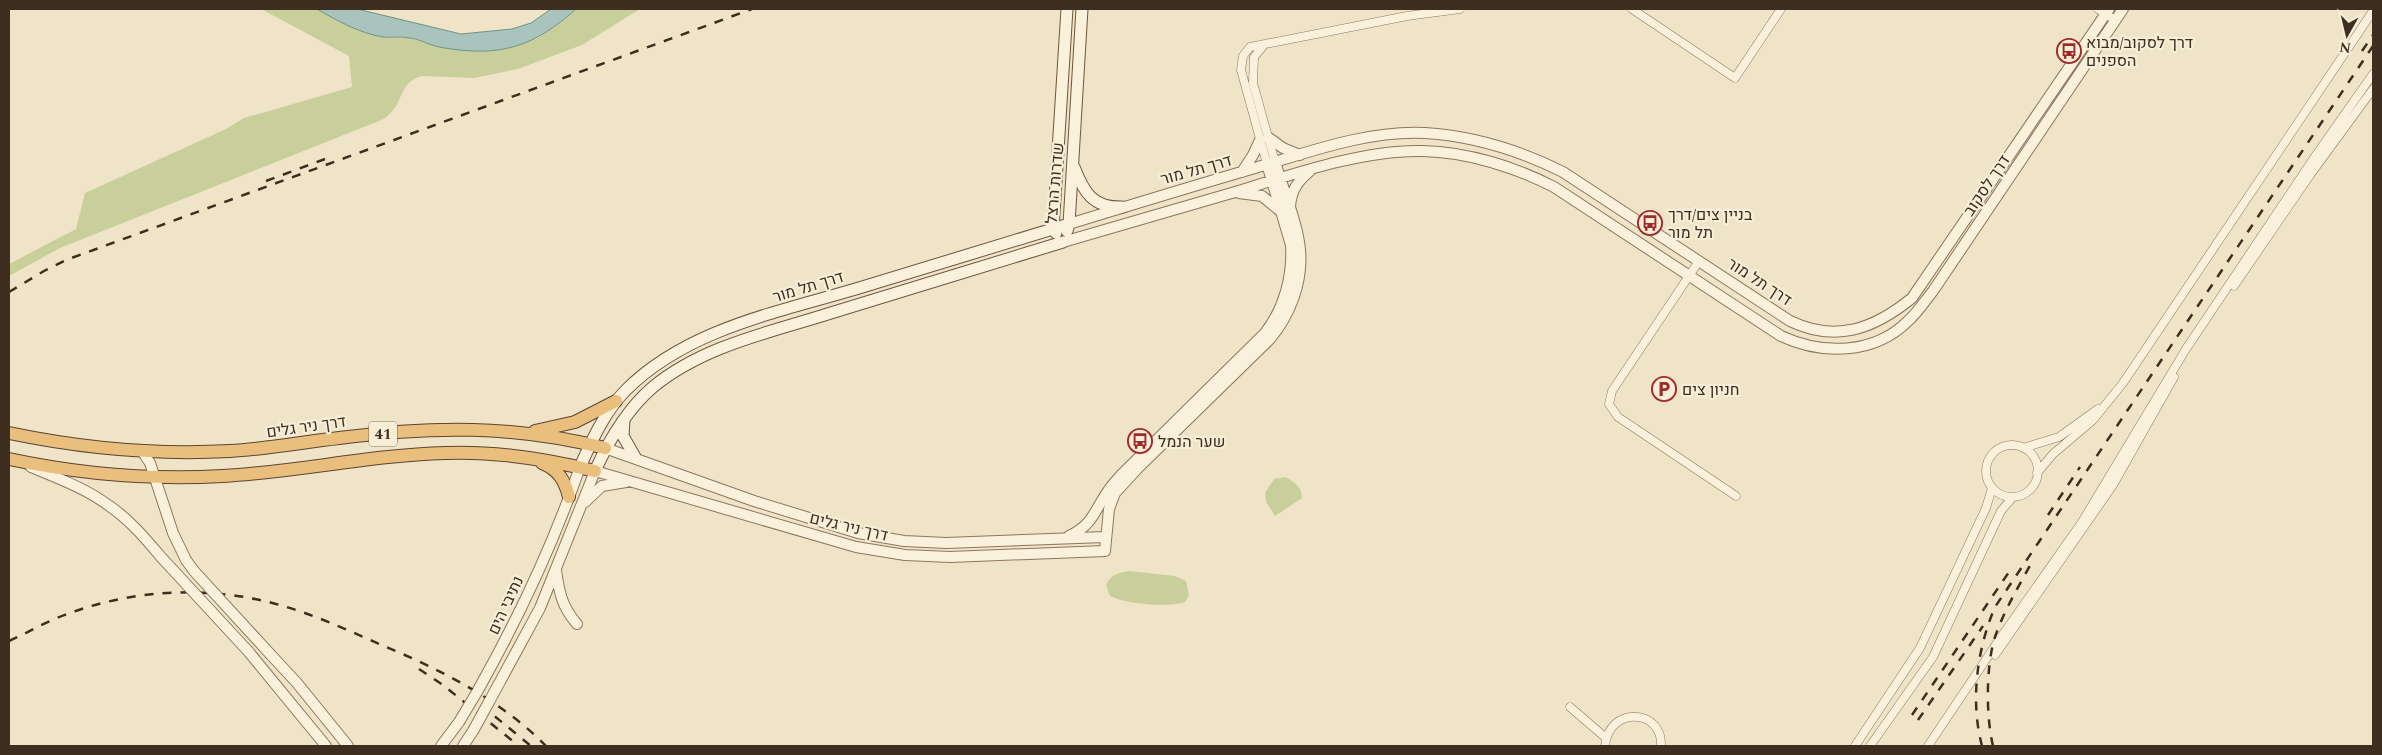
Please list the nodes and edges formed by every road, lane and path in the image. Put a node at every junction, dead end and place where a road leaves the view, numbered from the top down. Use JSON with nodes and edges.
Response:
{"nodes":[{"id":1,"x":1067,"y":9,"type":"edge"},
{"id":2,"x":1082,"y":9,"type":"edge"},
{"id":3,"x":1460,"y":9,"type":"edge"},
{"id":4,"x":1632,"y":9,"type":"edge"},
{"id":5,"x":1781,"y":9,"type":"edge"},
{"id":6,"x":2123,"y":9,"type":"edge"},
{"id":7,"x":2104,"y":10,"type":"edge"},
{"id":8,"x":2373,"y":11,"type":"edge"},
{"id":9,"x":2115,"y":20,"type":"junction"},
{"id":10,"x":2373,"y":74,"type":"edge"},
{"id":11,"x":2373,"y":90,"type":"edge"},
{"id":12,"x":1264,"y":139,"type":"junction"},
{"id":13,"x":1300,"y":155,"type":"junction"},
{"id":14,"x":1271,"y":163,"type":"junction"},
{"id":15,"x":1073,"y":164,"type":"junction"},
{"id":16,"x":1312,"y":170,"type":"junction"},
{"id":17,"x":1242,"y":172,"type":"junction"},
{"id":18,"x":1276,"y":179,"type":"junction"},
{"id":19,"x":1233,"y":192,"type":"junction"},
{"id":20,"x":1124,"y":207,"type":"junction"},
{"id":21,"x":1285,"y":211,"type":"junction"},
{"id":22,"x":1069,"y":224,"type":"junction"},
{"id":23,"x":1053,"y":228,"type":"junction"},
{"id":24,"x":1063,"y":242,"type":"junction"},
{"id":25,"x":1699,"y":261,"type":"junction"},
{"id":26,"x":1690,"y":274,"type":"junction"},
{"id":27,"x":1846,"y":332,"type":"joint"},
{"id":28,"x":1848,"y":349,"type":"joint"},
{"id":29,"x":616,"y":400,"type":"junction"},
{"id":30,"x":2108,"y":402,"type":"junction"},
{"id":31,"x":624,"y":420,"type":"junction"},
{"id":32,"x":523,"y":432,"type":"junction"},
{"id":33,"x":9,"y":433,"type":"edge"},
{"id":34,"x":590,"y":445,"type":"junction"},
{"id":35,"x":605,"y":448,"type":"junction"},
{"id":36,"x":2023,"y":448,"type":"junction"},
{"id":37,"x":142,"y":451,"type":"junction"},
{"id":38,"x":635,"y":457,"type":"junction"},
{"id":39,"x":11,"y":459,"type":"edge"},
{"id":40,"x":530,"y":459,"type":"junction"},
{"id":41,"x":580,"y":467,"type":"junction"},
{"id":42,"x":595,"y":471,"type":"junction"},
{"id":43,"x":2038,"y":473,"type":"junction"},
{"id":44,"x":156,"y":477,"type":"junction"},
{"id":45,"x":632,"y":482,"type":"junction"},
{"id":46,"x":1992,"y":488,"type":"junction"},
{"id":47,"x":1736,"y":496,"type":"dead end"},
{"id":48,"x":2013,"y":497,"type":"junction"},
{"id":49,"x":569,"y":498,"type":"junction"},
{"id":50,"x":1100,"y":506,"type":"junction"},
{"id":51,"x":578,"y":511,"type":"junction"},
{"id":52,"x":1100,"y":537,"type":"junction"},
{"id":53,"x":1066,"y":538,"type":"junction"},
{"id":54,"x":556,"y":570,"type":"junction"},
{"id":55,"x":577,"y":624,"type":"dead end"},
{"id":56,"x":1570,"y":707,"type":"dead end"},
{"id":57,"x":1605,"y":742,"type":"edge"},
{"id":58,"x":326,"y":746,"type":"edge"},
{"id":59,"x":348,"y":746,"type":"edge"},
{"id":60,"x":441,"y":746,"type":"edge"},
{"id":61,"x":463,"y":746,"type":"edge"},
{"id":62,"x":1660,"y":746,"type":"edge"},
{"id":63,"x":1855,"y":746,"type":"edge"},
{"id":64,"x":1870,"y":746,"type":"edge"},
{"id":65,"x":1928,"y":746,"type":"edge"},
{"id":66,"x":1934,"y":746,"type":"edge"}],
"edges":[{"from":1,"to":23,"type":"main road","name":"שדרות הרצל"},
{"from":2,"to":15,"type":"main road","name":"שדרות הרצל"},
{"from":3,"to":12,"type":"street"},
{"from":4,"to":5,"type":"street"},
{"from":6,"to":9,"type":"street","name":"דרך לסקוב"},
{"from":7,"to":9,"type":"street"},
{"from":7,"to":27,"type":"street","name":"דרך לסקוב"},
{"from":8,"to":30,"type":"street"},
{"from":9,"to":28,"type":"street","name":"דרך לסקוב"},
{"from":10,"to":65,"type":"street"},
{"from":11,"to":66,"type":"street"},
{"from":12,"to":13,"type":"street"},
{"from":12,"to":14,"type":"street"},
{"from":12,"to":17,"type":"street"},
{"from":13,"to":14,"type":"street","name":"דרך תל מור"},
{"from":13,"to":25,"type":"street","name":"דרך תל מור"},
{"from":14,"to":17,"type":"street","name":"דרך תל מור"},
{"from":14,"to":18,"type":"street"},
{"from":15,"to":20,"type":"main road"},
{"from":15,"to":22,"type":"main road","name":"שדרות הרצל"},
{"from":16,"to":18,"type":"street","name":"דרך תל מור"},
{"from":16,"to":21,"type":"street"},
{"from":16,"to":26,"type":"street","name":"דרך תל מור"},
{"from":17,"to":20,"type":"street","name":"דרך תל מור"},
{"from":18,"to":19,"type":"street","name":"דרך תל מור"},
{"from":18,"to":21,"type":"street"},
{"from":19,"to":21,"type":"street"},
{"from":19,"to":24,"type":"street","name":"דרך תל מור"},
{"from":20,"to":22,"type":"street","name":"דרך תל מור"},
{"from":21,"to":50,"type":"street"},
{"from":21,"to":52,"type":"street"},
{"from":22,"to":23,"type":"main road","name":"דרך תל מור"},
{"from":22,"to":24,"type":"main road","name":"שדרות הרצל"},
{"from":23,"to":24,"type":"main road","name":"שדרות הרצל"},
{"from":23,"to":29,"type":"main road","name":"דרך תל מור"},
{"from":24,"to":31,"type":"main road","name":"דרך תל מור"},
{"from":25,"to":26,"type":"street"},
{"from":25,"to":27,"type":"street","name":"דרך תל מור"},
{"from":26,"to":28,"type":"street","name":"דרך תל מור"},
{"from":26,"to":47,"type":"street"},
{"from":29,"to":32,"type":"highway"},
{"from":29,"to":34,"type":"main road","name":"דרך תל מור"},
{"from":30,"to":36,"type":"street"},
{"from":30,"to":43,"type":"street"},
{"from":31,"to":35,"type":"main road","name":"דרך תל מור"},
{"from":31,"to":38,"type":"main road"},
{"from":32,"to":34,"type":"highway","name":"דרך ניר גלים","number":"41"},
{"from":32,"to":37,"type":"highway","name":"דרך ניר גלים","number":"41"},
{"from":33,"to":37,"type":"highway","number":"41"},
{"from":34,"to":35,"type":"highway","number":"41"},
{"from":34,"to":41,"type":"main road","name":"דרך תל מור"},
{"from":35,"to":38,"type":"street","name":"דרך ניר גלים"},
{"from":35,"to":42,"type":"main road","name":"דרך תל מור"},
{"from":36,"to":43,"type":"street"},
{"from":36,"to":46,"type":"street"},
{"from":37,"to":44,"type":"street"},
{"from":38,"to":53,"type":"street","name":"דרך ניר גלים"},
{"from":39,"to":44,"type":"highway","number":"41"},
{"from":39,"to":58,"type":"street","bridge":true},
{"from":40,"to":41,"type":"highway","number":"41"},
{"from":40,"to":44,"type":"highway","number":"41"},
{"from":40,"to":49,"type":"highway"},
{"from":41,"to":42,"type":"highway","number":"41"},
{"from":41,"to":49,"type":"street","name":"נתיבי הים"},
{"from":42,"to":45,"type":"street","name":"דרך ניר גלים"},
{"from":42,"to":51,"type":"street","name":"נתיבי הים"},
{"from":43,"to":48,"type":"street"},
{"from":44,"to":59,"type":"street","bridge":true},
{"from":45,"to":51,"type":"street"},
{"from":45,"to":52,"type":"street","name":"דרך ניר גלים"},
{"from":46,"to":48,"type":"street"},
{"from":46,"to":63,"type":"street"},
{"from":48,"to":64,"type":"street"},
{"from":49,"to":60,"type":"street","name":"נתיבי הים","bridge":true},
{"from":50,"to":52,"type":"street"},
{"from":50,"to":53,"type":"street"},
{"from":51,"to":54,"type":"street","name":"נתיבי הים"},
{"from":52,"to":53,"type":"street","name":"דרך ניר גלים"},
{"from":54,"to":55,"type":"street"},
{"from":54,"to":61,"type":"street","name":"נתיבי הים","bridge":true},
{"from":56,"to":57,"type":"street"},
{"from":57,"to":62,"type":"street"}]}
